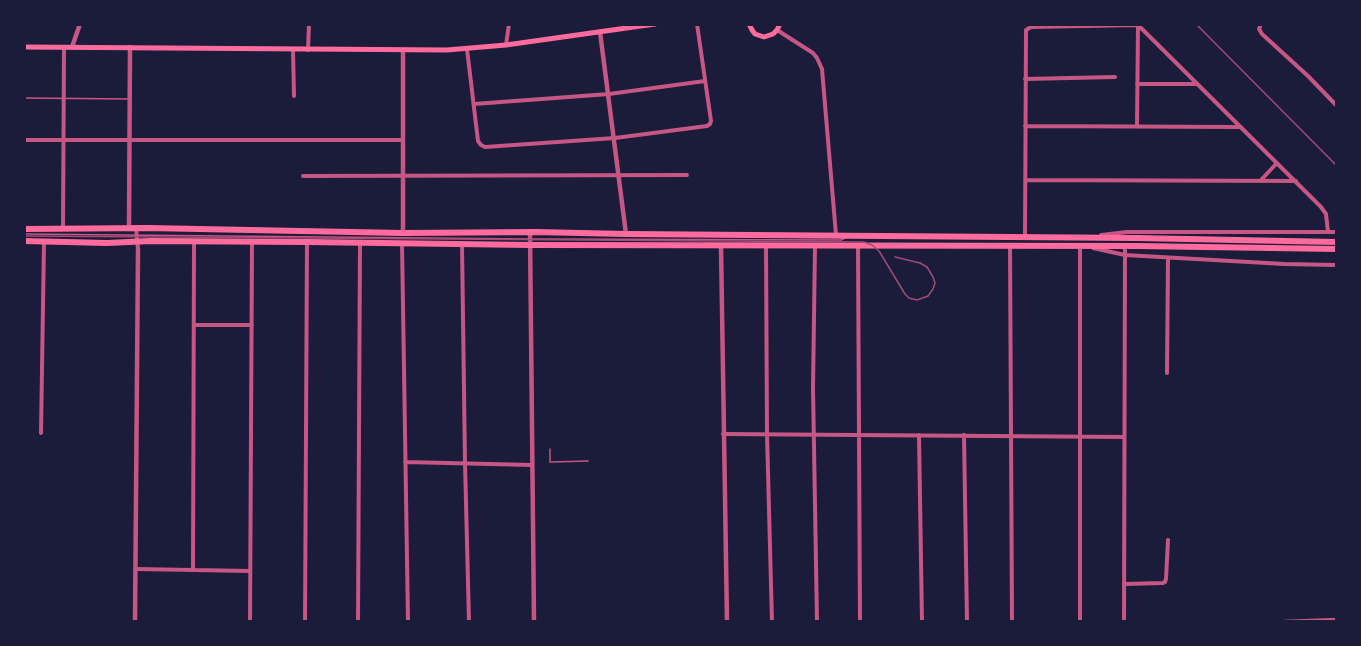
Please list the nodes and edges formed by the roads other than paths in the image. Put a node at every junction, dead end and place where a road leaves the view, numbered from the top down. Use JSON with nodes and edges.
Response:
{"nodes":[{"id":1,"x":80,"y":24,"type":"edge"},
{"id":2,"x":309,"y":24,"type":"edge"},
{"id":3,"x":509,"y":24,"type":"edge"},
{"id":4,"x":654,"y":24,"type":"edge"},
{"id":5,"x":697,"y":24,"type":"edge"},
{"id":6,"x":780,"y":24,"type":"edge"},
{"id":7,"x":1261,"y":24,"type":"edge"},
{"id":8,"x":749,"y":25,"type":"edge"},
{"id":9,"x":1138,"y":25,"type":"edge"},
{"id":10,"x":777,"y":30,"type":"junction"},
{"id":11,"x":600,"y":32,"type":"junction"},
{"id":12,"x":506,"y":45,"type":"junction"},
{"id":13,"x":24,"y":46,"type":"edge"},
{"id":14,"x":64,"y":47,"type":"junction"},
{"id":15,"x":72,"y":47,"type":"junction"},
{"id":16,"x":130,"y":47,"type":"junction"},
{"id":17,"x":467,"y":49,"type":"junction"},
{"id":18,"x":293,"y":50,"type":"junction"},
{"id":19,"x":308,"y":50,"type":"junction"},
{"id":20,"x":403,"y":51,"type":"junction"},
{"id":21,"x":1115,"y":77,"type":"dead end"},
{"id":22,"x":1025,"y":79,"type":"junction"},
{"id":23,"x":705,"y":81,"type":"junction"},
{"id":24,"x":1137,"y":84,"type":"junction"},
{"id":25,"x":1198,"y":84,"type":"junction"},
{"id":26,"x":609,"y":94,"type":"junction"},
{"id":27,"x":294,"y":96,"type":"dead end"},
{"id":28,"x":24,"y":98,"type":"edge"},
{"id":29,"x":64,"y":98,"type":"junction"},
{"id":30,"x":130,"y":99,"type":"junction"},
{"id":31,"x":1336,"y":103,"type":"edge"},
{"id":32,"x":474,"y":104,"type":"junction"},
{"id":33,"x":1025,"y":126,"type":"junction"},
{"id":34,"x":1137,"y":127,"type":"junction"},
{"id":35,"x":1242,"y":127,"type":"junction"},
{"id":36,"x":615,"y":138,"type":"junction"},
{"id":37,"x":24,"y":140,"type":"edge"},
{"id":38,"x":64,"y":140,"type":"junction"},
{"id":39,"x":403,"y":140,"type":"junction"},
{"id":40,"x":130,"y":141,"type":"junction"},
{"id":41,"x":1277,"y":163,"type":"junction"},
{"id":42,"x":403,"y":175,"type":"junction"},
{"id":43,"x":620,"y":175,"type":"junction"},
{"id":44,"x":687,"y":175,"type":"dead end"},
{"id":45,"x":303,"y":176,"type":"dead end"},
{"id":46,"x":1025,"y":180,"type":"junction"},
{"id":47,"x":1261,"y":181,"type":"junction"},
{"id":48,"x":1296,"y":181,"type":"junction"},
{"id":49,"x":24,"y":228,"type":"edge"},
{"id":50,"x":63,"y":228,"type":"junction"},
{"id":51,"x":1328,"y":232,"type":"junction"},
{"id":52,"x":1337,"y":232,"type":"edge"},
{"id":53,"x":403,"y":233,"type":"junction"},
{"id":54,"x":24,"y":234,"type":"edge"},
{"id":55,"x":626,"y":234,"type":"junction"},
{"id":56,"x":134,"y":237,"type":"junction"},
{"id":57,"x":1025,"y":237,"type":"junction"},
{"id":58,"x":838,"y":238,"type":"junction"},
{"id":59,"x":1085,"y":238,"type":"junction"},
{"id":60,"x":530,"y":239,"type":"junction"},
{"id":61,"x":24,"y":241,"type":"edge"},
{"id":62,"x":44,"y":242,"type":"junction"},
{"id":63,"x":194,"y":242,"type":"junction"},
{"id":64,"x":252,"y":242,"type":"junction"},
{"id":65,"x":308,"y":242,"type":"junction"},
{"id":66,"x":1337,"y":242,"type":"edge"},
{"id":67,"x":360,"y":243,"type":"junction"},
{"id":68,"x":402,"y":243,"type":"junction"},
{"id":69,"x":462,"y":244,"type":"junction"},
{"id":70,"x":721,"y":246,"type":"junction"},
{"id":71,"x":766,"y":246,"type":"junction"},
{"id":72,"x":815,"y":246,"type":"junction"},
{"id":73,"x":858,"y":246,"type":"junction"},
{"id":74,"x":1010,"y":246,"type":"junction"},
{"id":75,"x":1080,"y":246,"type":"junction"},
{"id":76,"x":1125,"y":246,"type":"junction"},
{"id":77,"x":1337,"y":249,"type":"edge"},
{"id":78,"x":1125,"y":255,"type":"junction"},
{"id":79,"x":1168,"y":258,"type":"junction"},
{"id":80,"x":1337,"y":265,"type":"edge"},
{"id":81,"x":194,"y":325,"type":"junction"},
{"id":82,"x":252,"y":325,"type":"junction"},
{"id":83,"x":1167,"y":373,"type":"dead end"},
{"id":84,"x":41,"y":433,"type":"dead end"},
{"id":85,"x":723,"y":434,"type":"junction"},
{"id":86,"x":767,"y":434,"type":"junction"},
{"id":87,"x":813,"y":434,"type":"junction"},
{"id":88,"x":859,"y":435,"type":"junction"},
{"id":89,"x":919,"y":435,"type":"junction"},
{"id":90,"x":964,"y":435,"type":"junction"},
{"id":91,"x":1010,"y":435,"type":"junction"},
{"id":92,"x":1080,"y":436,"type":"junction"},
{"id":93,"x":1124,"y":437,"type":"junction"},
{"id":94,"x":550,"y":448,"type":"dead end"},
{"id":95,"x":588,"y":461,"type":"dead end"},
{"id":96,"x":405,"y":462,"type":"junction"},
{"id":97,"x":465,"y":463,"type":"junction"},
{"id":98,"x":532,"y":465,"type":"junction"},
{"id":99,"x":1168,"y":540,"type":"dead end"},
{"id":100,"x":136,"y":569,"type":"junction"},
{"id":101,"x":193,"y":569,"type":"junction"},
{"id":102,"x":250,"y":571,"type":"junction"},
{"id":103,"x":1124,"y":584,"type":"junction"},
{"id":104,"x":1337,"y":620,"type":"edge"},
{"id":105,"x":135,"y":622,"type":"edge"},
{"id":106,"x":250,"y":622,"type":"edge"},
{"id":107,"x":305,"y":622,"type":"edge"},
{"id":108,"x":358,"y":622,"type":"edge"},
{"id":109,"x":408,"y":622,"type":"edge"},
{"id":110,"x":469,"y":622,"type":"edge"},
{"id":111,"x":534,"y":622,"type":"edge"},
{"id":112,"x":727,"y":622,"type":"edge"},
{"id":113,"x":772,"y":622,"type":"edge"},
{"id":114,"x":817,"y":622,"type":"edge"},
{"id":115,"x":860,"y":622,"type":"edge"},
{"id":116,"x":922,"y":622,"type":"edge"},
{"id":117,"x":967,"y":622,"type":"edge"},
{"id":118,"x":1012,"y":622,"type":"edge"},
{"id":119,"x":1080,"y":622,"type":"edge"},
{"id":120,"x":1124,"y":622,"type":"edge"},
{"id":121,"x":1284,"y":622,"type":"edge"},
{"id":122,"x":1309,"y":622,"type":"edge"}],
"edges":[{"from":1,"to":15,"type":"street"},
{"from":2,"to":19,"type":"street"},
{"from":3,"to":12,"type":"street"},
{"from":4,"to":11,"type":"main road"},
{"from":5,"to":23,"type":"street"},
{"from":6,"to":10,"type":"main road"},
{"from":7,"to":31,"type":"street"},
{"from":8,"to":10,"type":"main road"},
{"from":9,"to":22,"type":"street"},
{"from":9,"to":24,"type":"street"},
{"from":9,"to":25,"type":"street"},
{"from":10,"to":58,"type":"street"},
{"from":11,"to":12,"type":"main road"},
{"from":11,"to":26,"type":"street"},
{"from":12,"to":17,"type":"main road"},
{"from":13,"to":14,"type":"main road"},
{"from":14,"to":15,"type":"main road"},
{"from":14,"to":29,"type":"street"},
{"from":15,"to":16,"type":"main road"},
{"from":16,"to":18,"type":"main road"},
{"from":16,"to":30,"type":"street"},
{"from":17,"to":20,"type":"main road"},
{"from":17,"to":32,"type":"street"},
{"from":18,"to":19,"type":"main road"},
{"from":18,"to":27,"type":"street"},
{"from":19,"to":20,"type":"main road"},
{"from":20,"to":39,"type":"street"},
{"from":21,"to":22,"type":"street"},
{"from":22,"to":33,"type":"street"},
{"from":23,"to":26,"type":"street"},
{"from":23,"to":36,"type":"street"},
{"from":24,"to":25,"type":"street"},
{"from":24,"to":34,"type":"street"},
{"from":25,"to":35,"type":"street"},
{"from":26,"to":32,"type":"street"},
{"from":26,"to":36,"type":"street"},
{"from":28,"to":29,"type":"lane"},
{"from":29,"to":30,"type":"lane"},
{"from":29,"to":38,"type":"street"},
{"from":30,"to":40,"type":"street"},
{"from":32,"to":36,"type":"street"},
{"from":33,"to":34,"type":"street"},
{"from":33,"to":46,"type":"street"},
{"from":34,"to":35,"type":"street"},
{"from":35,"to":41,"type":"street"},
{"from":36,"to":43,"type":"street"},
{"from":37,"to":38,"type":"street"},
{"from":38,"to":40,"type":"street"},
{"from":38,"to":50,"type":"street"},
{"from":39,"to":40,"type":"street"},
{"from":39,"to":42,"type":"street"},
{"from":40,"to":56,"type":"street"},
{"from":41,"to":47,"type":"street"},
{"from":41,"to":48,"type":"street"},
{"from":42,"to":43,"type":"street"},
{"from":42,"to":45,"type":"street"},
{"from":42,"to":53,"type":"street"},
{"from":43,"to":44,"type":"street"},
{"from":43,"to":55,"type":"street"},
{"from":46,"to":47,"type":"street"},
{"from":46,"to":57,"type":"street"},
{"from":47,"to":48,"type":"street"},
{"from":48,"to":51,"type":"street"},
{"from":49,"to":50,"type":"main road"},
{"from":50,"to":56,"type":"main road"},
{"from":51,"to":52,"type":"street"},
{"from":51,"to":59,"type":"street"},
{"from":53,"to":56,"type":"main road"},
{"from":53,"to":60,"type":"main road"},
{"from":54,"to":56,"type":"lane"},
{"from":55,"to":58,"type":"main road"},
{"from":55,"to":60,"type":"main road"},
{"from":56,"to":60,"type":"lane"},
{"from":56,"to":62,"type":"main road"},
{"from":56,"to":63,"type":"main road"},
{"from":56,"to":100,"type":"street"},
{"from":57,"to":58,"type":"main road"},
{"from":57,"to":59,"type":"main road"},
{"from":58,"to":60,"type":"lane"},
{"from":59,"to":66,"type":"main road"},
{"from":60,"to":69,"type":"main road"},
{"from":60,"to":70,"type":"main road"},
{"from":60,"to":98,"type":"street"},
{"from":61,"to":62,"type":"main road"},
{"from":62,"to":84,"type":"street"},
{"from":63,"to":64,"type":"main road"},
{"from":63,"to":81,"type":"street"},
{"from":64,"to":65,"type":"main road"},
{"from":64,"to":82,"type":"street"},
{"from":65,"to":67,"type":"main road"},
{"from":65,"to":107,"type":"street"},
{"from":67,"to":68,"type":"main road"},
{"from":67,"to":108,"type":"street"},
{"from":68,"to":69,"type":"main road"},
{"from":68,"to":96,"type":"street"},
{"from":69,"to":97,"type":"street"},
{"from":70,"to":71,"type":"main road"},
{"from":70,"to":85,"type":"street"},
{"from":71,"to":72,"type":"main road"},
{"from":71,"to":86,"type":"street"},
{"from":72,"to":73,"type":"main road"},
{"from":72,"to":87,"type":"street"},
{"from":73,"to":74,"type":"main road"},
{"from":73,"to":88,"type":"street"},
{"from":74,"to":75,"type":"main road"},
{"from":74,"to":91,"type":"street"},
{"from":75,"to":76,"type":"main road"},
{"from":75,"to":78,"type":"street"},
{"from":75,"to":92,"type":"street"},
{"from":76,"to":77,"type":"main road"},
{"from":76,"to":78,"type":"street"},
{"from":78,"to":79,"type":"street"},
{"from":78,"to":93,"type":"street"},
{"from":79,"to":80,"type":"street"},
{"from":79,"to":83,"type":"street"},
{"from":81,"to":82,"type":"street"},
{"from":81,"to":101,"type":"street"},
{"from":82,"to":102,"type":"street"},
{"from":85,"to":86,"type":"street"},
{"from":85,"to":112,"type":"street"},
{"from":86,"to":87,"type":"street"},
{"from":86,"to":113,"type":"street"},
{"from":87,"to":88,"type":"street"},
{"from":87,"to":114,"type":"street"},
{"from":88,"to":89,"type":"street"},
{"from":88,"to":115,"type":"street"},
{"from":89,"to":90,"type":"street"},
{"from":89,"to":116,"type":"street"},
{"from":90,"to":91,"type":"street"},
{"from":90,"to":117,"type":"street"},
{"from":91,"to":92,"type":"street"},
{"from":91,"to":118,"type":"street"},
{"from":92,"to":93,"type":"street"},
{"from":92,"to":119,"type":"street"},
{"from":93,"to":103,"type":"street"},
{"from":94,"to":95,"type":"lane"},
{"from":96,"to":97,"type":"street"},
{"from":96,"to":109,"type":"street"},
{"from":97,"to":98,"type":"street"},
{"from":97,"to":110,"type":"street"},
{"from":98,"to":111,"type":"street"},
{"from":99,"to":103,"type":"street"},
{"from":100,"to":101,"type":"street"},
{"from":100,"to":105,"type":"street"},
{"from":101,"to":102,"type":"street"},
{"from":102,"to":106,"type":"street"},
{"from":103,"to":120,"type":"street"},
{"from":104,"to":122,"type":"street"},
{"from":121,"to":122,"type":"street"}]}
